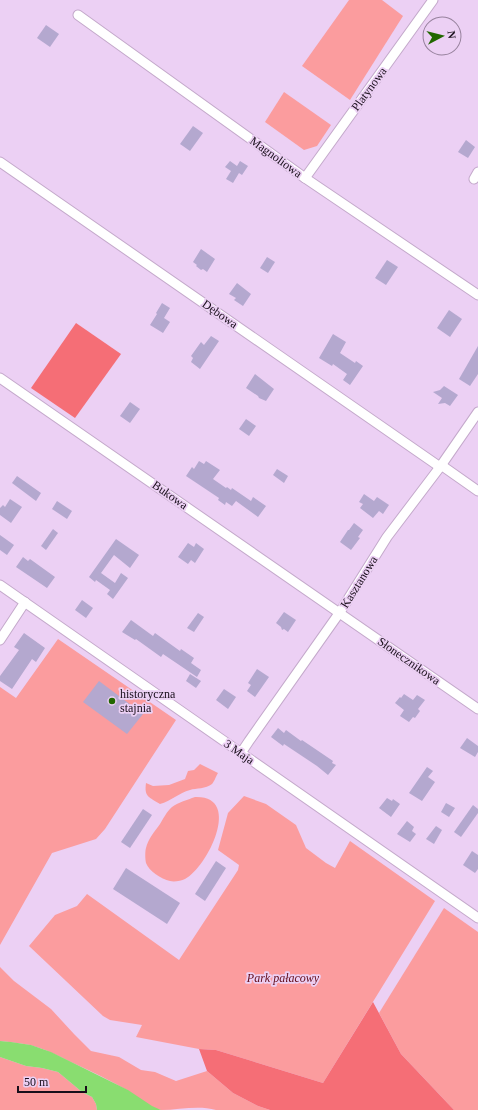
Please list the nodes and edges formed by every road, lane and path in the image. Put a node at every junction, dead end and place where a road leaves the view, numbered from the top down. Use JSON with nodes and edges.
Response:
{"nodes":[{"id":1,"x":433,"y":0,"type":"edge"},
{"id":2,"x":78,"y":15,"type":"dead end"},
{"id":3,"x":0,"y":162,"type":"edge"},
{"id":4,"x":305,"y":178,"type":"junction"},
{"id":5,"x":478,"y":295,"type":"edge"},
{"id":6,"x":0,"y":378,"type":"edge"},
{"id":7,"x":478,"y":412,"type":"edge"},
{"id":8,"x":441,"y":466,"type":"junction"},
{"id":9,"x":478,"y":491,"type":"edge"},
{"id":10,"x":0,"y":585,"type":"edge"},
{"id":11,"x":25,"y":602,"type":"junction"},
{"id":12,"x":340,"y":612,"type":"junction"},
{"id":13,"x":0,"y":640,"type":"edge"},
{"id":14,"x":478,"y":709,"type":"edge"},
{"id":15,"x":241,"y":754,"type":"junction"},
{"id":16,"x":478,"y":918,"type":"edge"}],
"edges":[{"from":1,"to":4,"type":"street","name":"Platynowa"},
{"from":2,"to":4,"type":"street","name":"Magnoliowa"},
{"from":3,"to":8,"type":"street","name":"Dębowa"},
{"from":4,"to":5,"type":"street","name":"Magnoliowa"},
{"from":6,"to":12,"type":"street","name":"Bukowa"},
{"from":7,"to":8,"type":"street","name":"Kasztanowa"},
{"from":8,"to":9,"type":"street","name":"Dębowa"},
{"from":8,"to":12,"type":"street","name":"Kasztanowa"},
{"from":10,"to":11,"type":"street","name":"3 Maja"},
{"from":11,"to":13,"type":"street"},
{"from":11,"to":15,"type":"street","name":"3 Maja"},
{"from":12,"to":14,"type":"street","name":"Słonecznikowa"},
{"from":12,"to":15,"type":"street","name":"Kasztanowa"},
{"from":15,"to":16,"type":"street","name":"3 Maja"}]}
